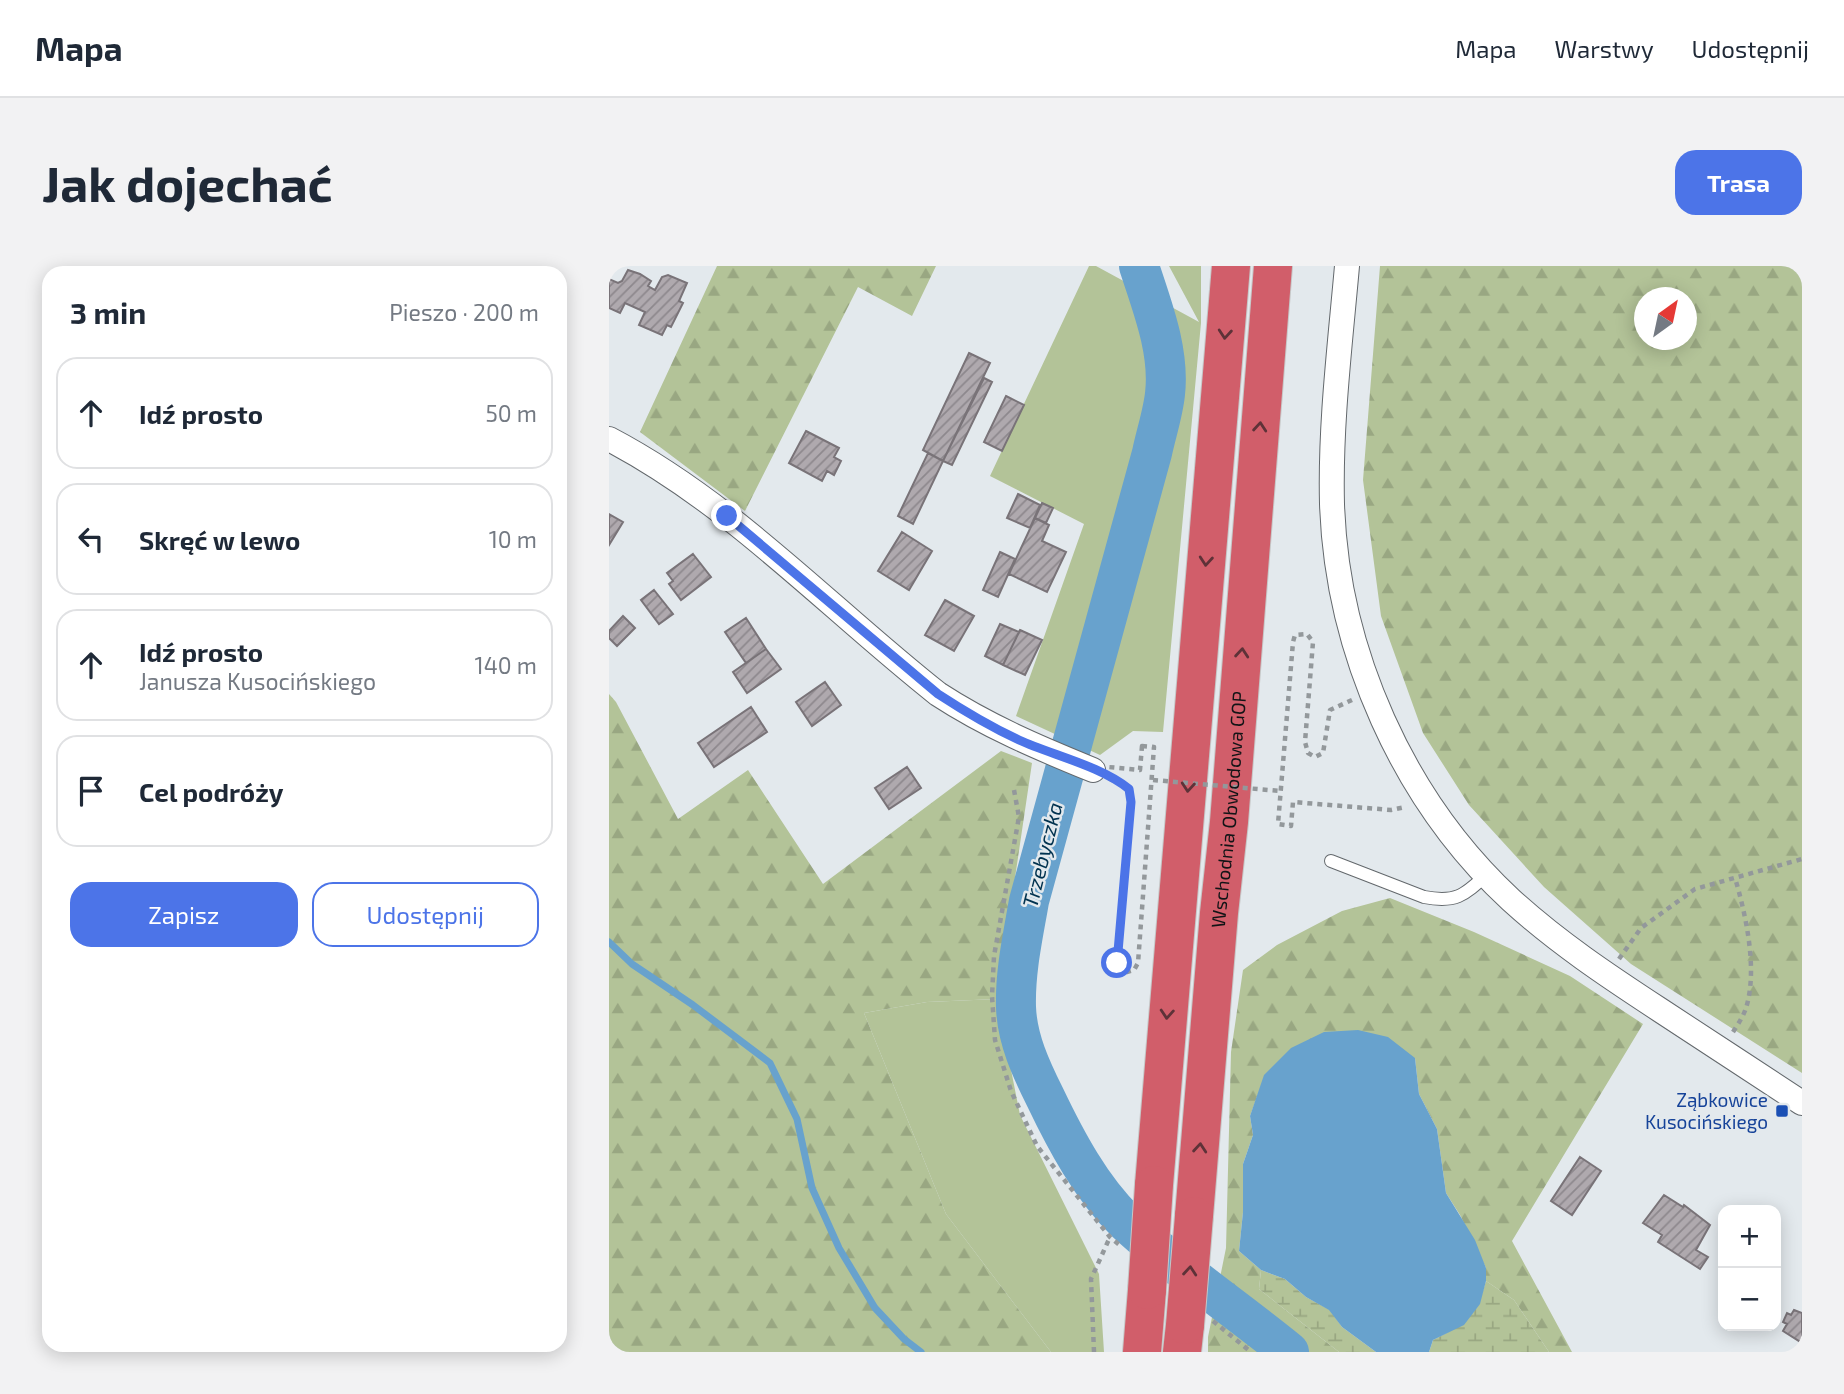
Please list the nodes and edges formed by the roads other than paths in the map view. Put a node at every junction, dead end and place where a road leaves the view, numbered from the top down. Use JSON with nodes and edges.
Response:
{"nodes":[{"id":1,"x":1231,"y":266,"type":"edge"},
{"id":2,"x":1273,"y":266,"type":"edge"},
{"id":3,"x":1347,"y":266,"type":"edge"},
{"id":4,"x":609,"y":439,"type":"edge"},
{"id":5,"x":1093,"y":769,"type":"road end"},
{"id":6,"x":1331,"y":860,"type":"dead end"},
{"id":7,"x":1486,"y":875,"type":"junction"},
{"id":8,"x":1802,"y":1103,"type":"edge"},
{"id":9,"x":1193,"y":1332,"type":"edge"},
{"id":10,"x":1142,"y":1352,"type":"edge"}],
"edges":[{"from":1,"to":10,"type":"highway","one_way":true,"bridge":true},
{"from":9,"to":2,"type":"highway","name":"Wschodnia Obwodowa GOP","one_way":true,"bridge":true},
{"from":3,"to":7,"type":"street"},
{"from":4,"to":5,"type":"street"},
{"from":6,"to":7,"type":"lane"},
{"from":7,"to":8,"type":"street"}]}
